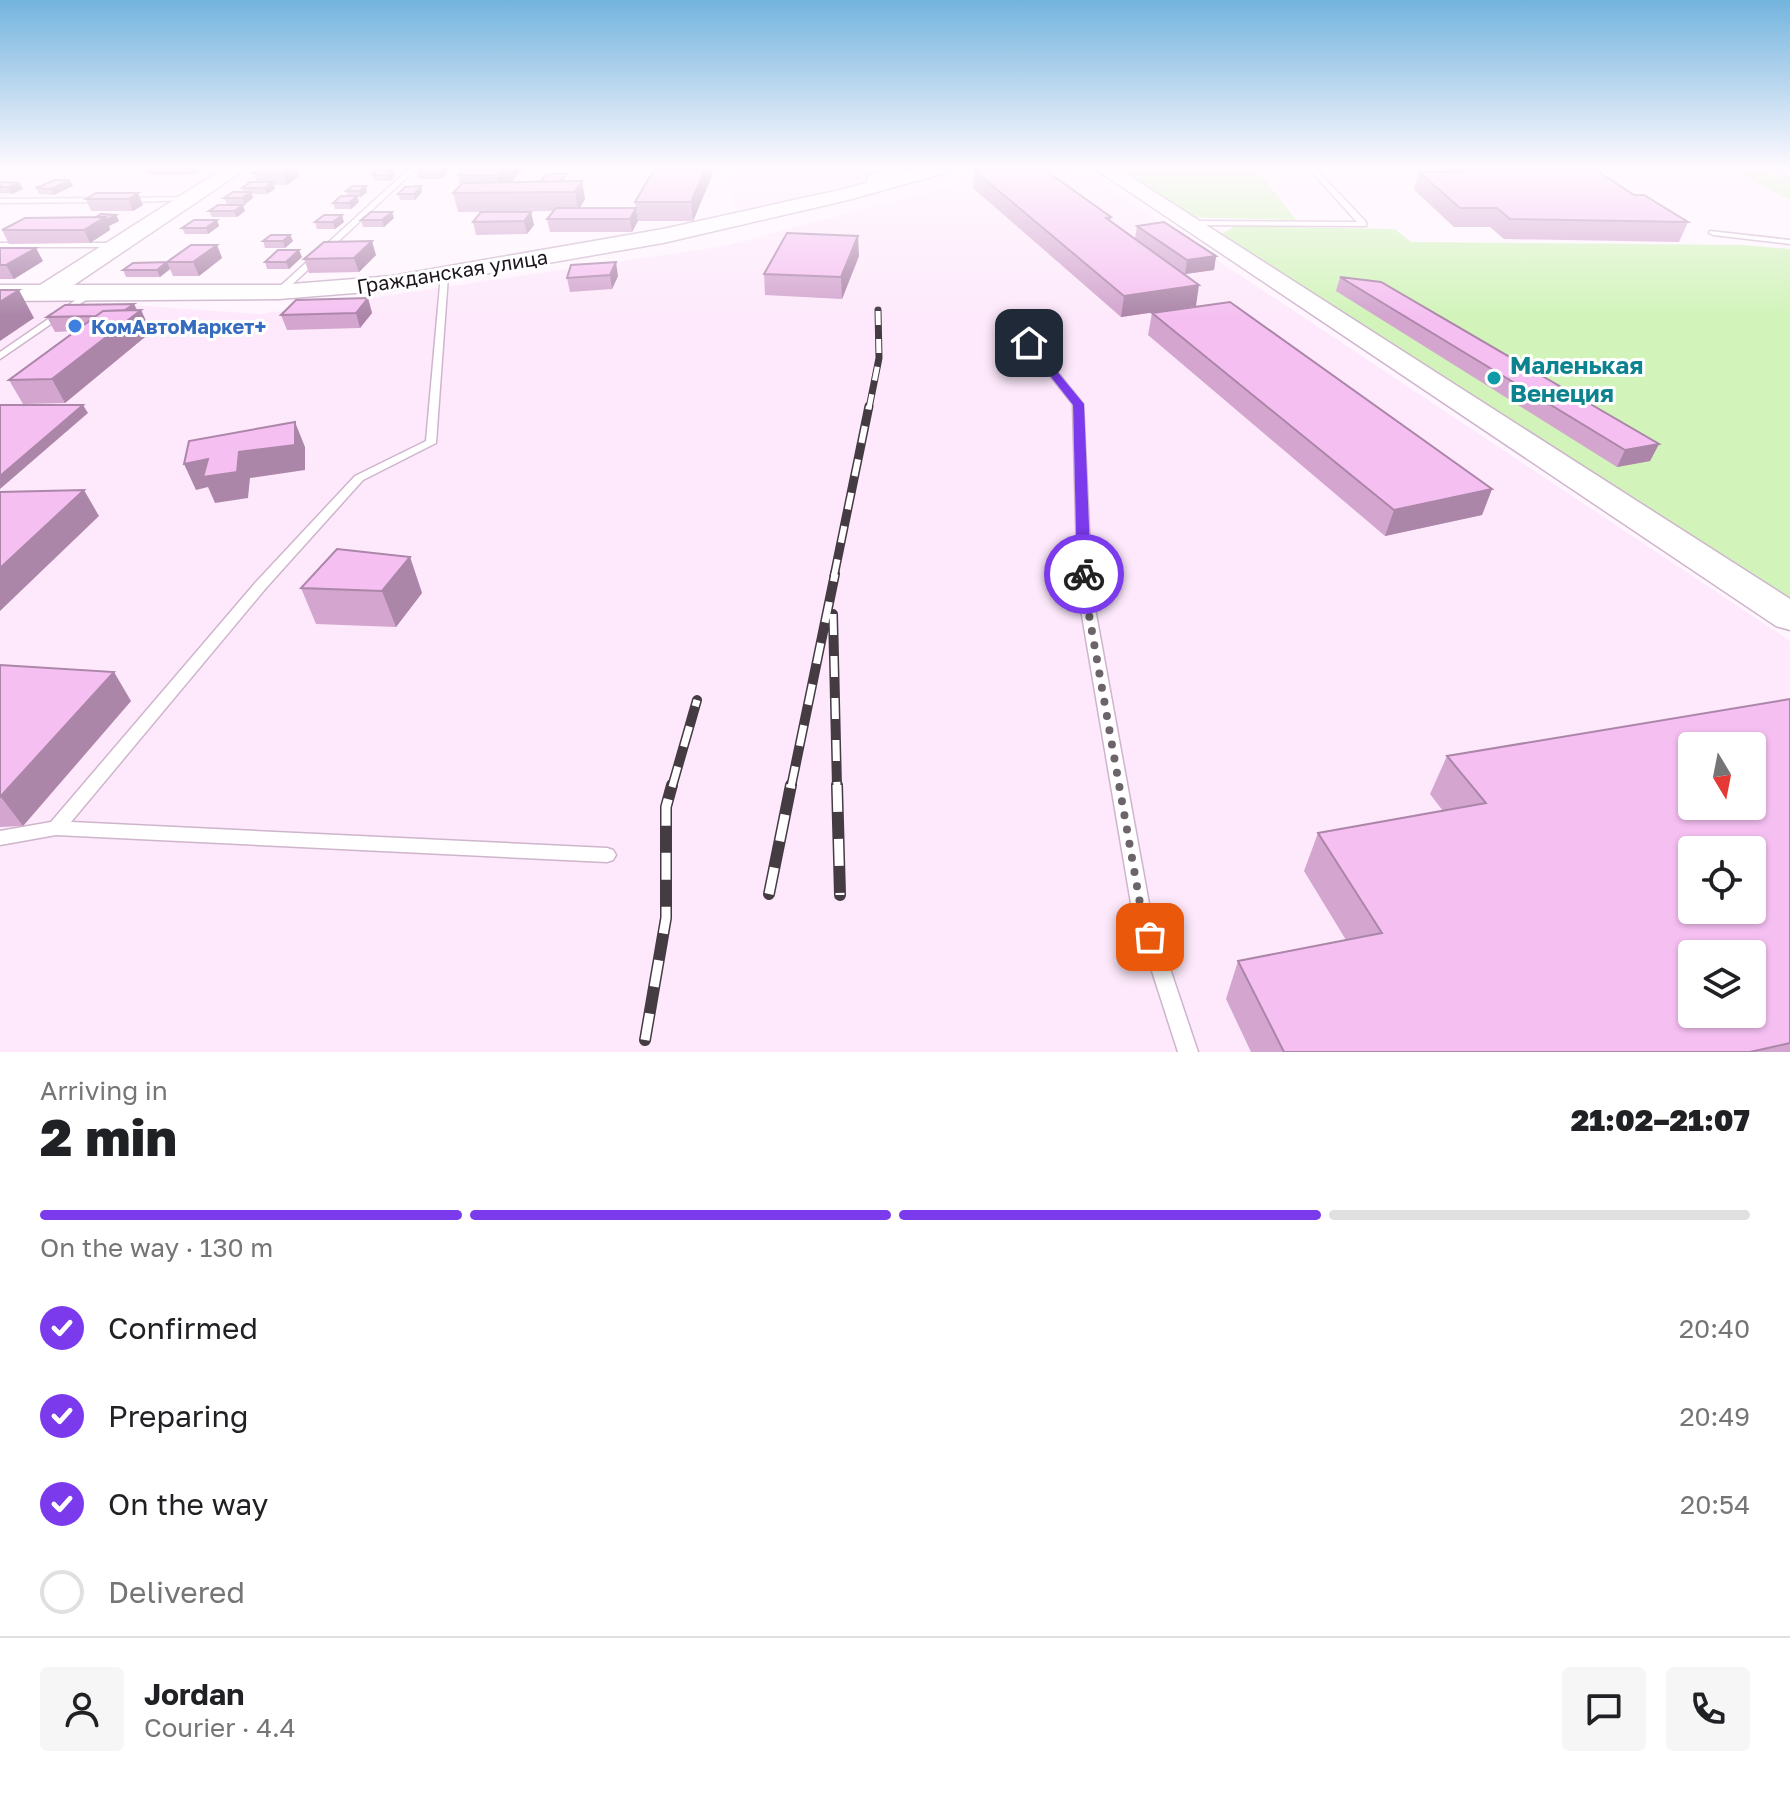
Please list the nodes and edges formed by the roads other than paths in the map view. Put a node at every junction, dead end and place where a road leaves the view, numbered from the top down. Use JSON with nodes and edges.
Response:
{"nodes":[{"id":1,"x":162,"y":217,"type":"edge"},
{"id":2,"x":361,"y":217,"type":"edge"},
{"id":3,"x":744,"y":217,"type":"edge"},
{"id":4,"x":1175,"y":217,"type":"edge"},
{"id":5,"x":1357,"y":217,"type":"edge"},
{"id":6,"x":1184,"y":223,"type":"junction"},
{"id":7,"x":1713,"y":233,"type":"dead end"},
{"id":8,"x":1790,"y":242,"type":"edge"},
{"id":9,"x":0,"y":245,"type":"edge"},
{"id":10,"x":120,"y":245,"type":"junction"},
{"id":11,"x":444,"y":276,"type":"junction"},
{"id":12,"x":279,"y":292,"type":"junction"},
{"id":13,"x":0,"y":293,"type":"edge"},
{"id":14,"x":45,"y":293,"type":"junction"},
{"id":15,"x":92,"y":293,"type":"junction"},
{"id":16,"x":1029,"y":343,"type":"dead end"},
{"id":17,"x":0,"y":356,"type":"edge"},
{"id":18,"x":1790,"y":617,"type":"edge"},
{"id":19,"x":56,"y":828,"type":"junction"},
{"id":20,"x":0,"y":838,"type":"edge"},
{"id":21,"x":607,"y":855,"type":"dead end"},
{"id":22,"x":1188,"y":1052,"type":"edge"}],
"edges":[{"from":1,"to":10,"type":"street"},
{"from":2,"to":12,"type":"lane"},
{"from":3,"to":11,"type":"street","name":"Гражданская улица"},
{"from":4,"to":6,"type":"street"},
{"from":5,"to":6,"type":"lane"},
{"from":6,"to":18,"type":"street"},
{"from":7,"to":8,"type":"lane"},
{"from":9,"to":10,"type":"lane"},
{"from":10,"to":14,"type":"street"},
{"from":11,"to":12,"type":"street","name":"Гражданская улица"},
{"from":11,"to":19,"type":"lane"},
{"from":12,"to":15,"type":"street","name":"Гражданская улица"},
{"from":13,"to":14,"type":"street","name":"Гражданская улица"},
{"from":14,"to":15,"type":"street","name":"Гражданская улица"},
{"from":15,"to":17,"type":"lane"},
{"from":16,"to":22,"type":"lane"},
{"from":19,"to":20,"type":"lane"},
{"from":19,"to":21,"type":"lane"}]}
